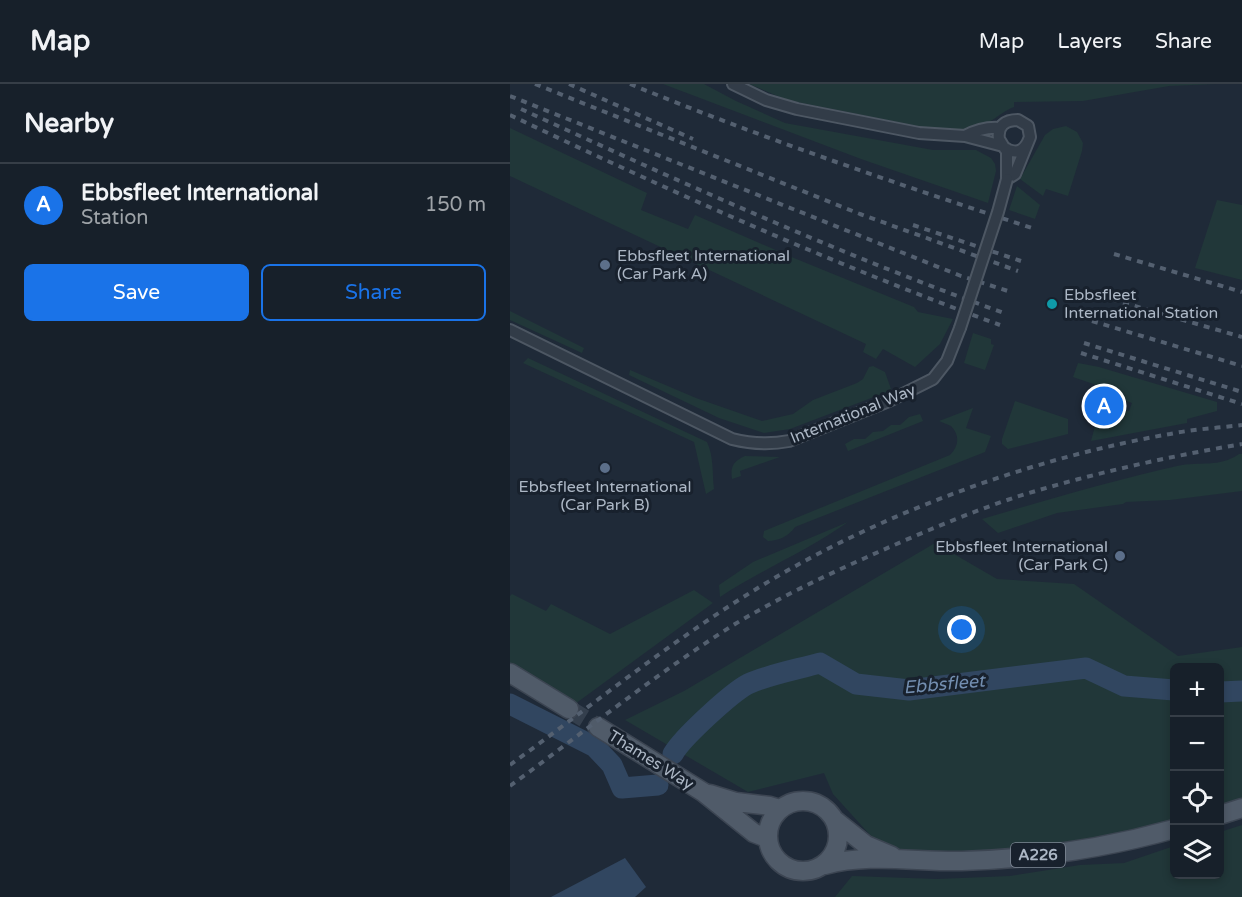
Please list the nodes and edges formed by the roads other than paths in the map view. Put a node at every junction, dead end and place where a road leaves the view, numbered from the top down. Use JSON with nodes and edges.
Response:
{"nodes":[{"id":1,"x":733,"y":84,"type":"edge"},
{"id":2,"x":1000,"y":128,"type":"junction"},
{"id":3,"x":965,"y":136,"type":"junction"},
{"id":4,"x":1028,"y":142,"type":"junction"},
{"id":5,"x":1005,"y":148,"type":"junction"},
{"id":6,"x":1007,"y":179,"type":"junction"},
{"id":7,"x":510,"y":330,"type":"edge"},
{"id":8,"x":510,"y":674,"type":"edge"},
{"id":9,"x":569,"y":709,"type":"tunnel mouth"},
{"id":10,"x":598,"y":727,"type":"tunnel mouth"},
{"id":11,"x":703,"y":792,"type":"junction"},
{"id":12,"x":1242,"y":808,"type":"edge"},
{"id":13,"x":780,"y":809,"type":"junction"},
{"id":14,"x":1224,"y":814,"type":"edge"},
{"id":15,"x":836,"y":821,"type":"junction"},
{"id":16,"x":1170,"y":830,"type":"edge"},
{"id":17,"x":767,"y":838,"type":"junction"},
{"id":18,"x":899,"y":860,"type":"junction"},
{"id":19,"x":825,"y":865,"type":"junction"}],
"edges":[{"from":1,"to":3,"type":"street"},
{"from":2,"to":3,"type":"street"},
{"from":2,"to":4,"type":"street"},
{"from":2,"to":5,"type":"street","name":"International Way"},
{"from":3,"to":5,"type":"street"},
{"from":4,"to":5,"type":"street"},
{"from":4,"to":6,"type":"street","name":"International Way"},
{"from":5,"to":6,"type":"street","name":"International Way"},
{"from":6,"to":7,"type":"street","name":"International Way","bridge":true},
{"from":8,"to":9,"type":"main road"},
{"from":10,"to":11,"type":"main road","name":"Thames Way"},
{"from":11,"to":13,"type":"main road","name":"Thames Way"},
{"from":11,"to":17,"type":"main road","name":"Thames Way"},
{"from":12,"to":14,"type":"main road"},
{"from":13,"to":15,"type":"main road"},
{"from":13,"to":17,"type":"main road"},
{"from":15,"to":18,"type":"main road","number":"A226"},
{"from":15,"to":19,"type":"main road"},
{"from":16,"to":18,"type":"main road","number":"A226"},
{"from":17,"to":19,"type":"main road"},
{"from":18,"to":19,"type":"main road","number":"A226"}]}
